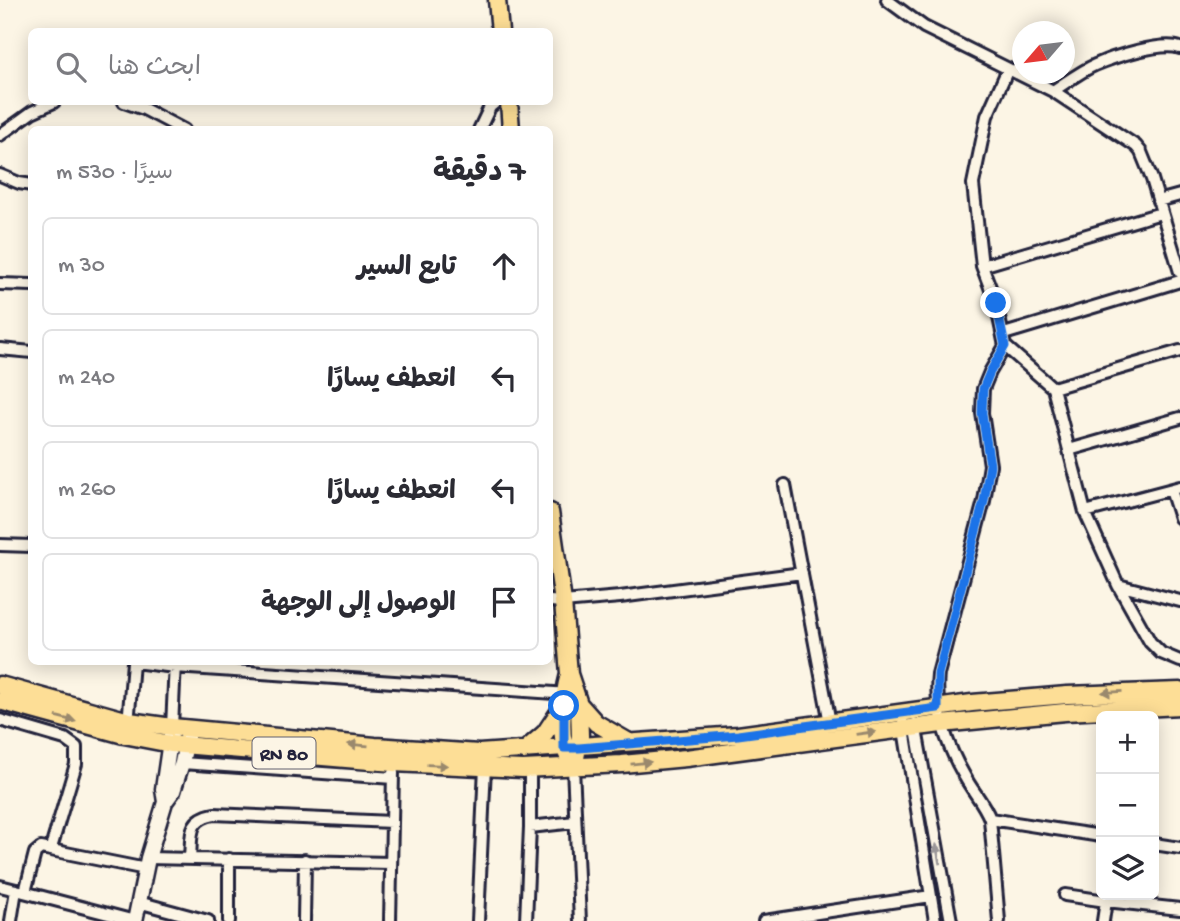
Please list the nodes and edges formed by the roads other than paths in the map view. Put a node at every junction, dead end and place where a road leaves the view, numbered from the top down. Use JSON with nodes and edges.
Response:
{"nodes":[{"id":1,"x":496,"y":0,"type":"edge"},
{"id":2,"x":887,"y":0,"type":"edge"},
{"id":3,"x":500,"y":28,"type":"edge"},
{"id":4,"x":1180,"y":48,"type":"edge"},
{"id":5,"x":1008,"y":69,"type":"junction"},
{"id":6,"x":1053,"y":91,"type":"junction"},
{"id":7,"x":47,"y":105,"type":"edge"},
{"id":8,"x":133,"y":105,"type":"edge"},
{"id":9,"x":492,"y":105,"type":"edge"},
{"id":10,"x":509,"y":105,"type":"edge"},
{"id":11,"x":176,"y":126,"type":"edge"},
{"id":12,"x":480,"y":126,"type":"edge"},
{"id":13,"x":511,"y":126,"type":"edge"},
{"id":14,"x":0,"y":135,"type":"edge"},
{"id":15,"x":0,"y":175,"type":"edge"},
{"id":16,"x":28,"y":184,"type":"edge"},
{"id":17,"x":1180,"y":195,"type":"edge"},
{"id":18,"x":1158,"y":201,"type":"junction"},
{"id":19,"x":1161,"y":213,"type":"junction"},
{"id":20,"x":982,"y":266,"type":"junction"},
{"id":21,"x":1180,"y":272,"type":"edge"},
{"id":22,"x":1180,"y":281,"type":"edge"},
{"id":23,"x":0,"y":284,"type":"edge"},
{"id":24,"x":28,"y":285,"type":"edge"},
{"id":25,"x":1004,"y":340,"type":"junction"},
{"id":26,"x":0,"y":349,"type":"edge"},
{"id":27,"x":1180,"y":351,"type":"edge"},
{"id":28,"x":28,"y":352,"type":"edge"},
{"id":29,"x":1053,"y":388,"type":"junction"},
{"id":30,"x":1180,"y":418,"type":"edge"},
{"id":31,"x":1069,"y":450,"type":"junction"},
{"id":32,"x":785,"y":485,"type":"dead end"},
{"id":33,"x":1176,"y":488,"type":"edge"},
{"id":34,"x":1085,"y":512,"type":"junction"},
{"id":35,"x":1180,"y":517,"type":"edge"},
{"id":36,"x":0,"y":545,"type":"edge"},
{"id":37,"x":28,"y":546,"type":"edge"},
{"id":38,"x":553,"y":560,"type":"edge"},
{"id":39,"x":802,"y":573,"type":"junction"},
{"id":40,"x":1118,"y":585,"type":"junction"},
{"id":41,"x":556,"y":601,"type":"edge"},
{"id":42,"x":1180,"y":601,"type":"edge"},
{"id":43,"x":1180,"y":661,"type":"edge"},
{"id":44,"x":134,"y":665,"type":"edge"},
{"id":45,"x":175,"y":665,"type":"edge"},
{"id":46,"x":186,"y":665,"type":"edge"},
{"id":47,"x":0,"y":685,"type":"edge"},
{"id":48,"x":1180,"y":691,"type":"edge"},
{"id":49,"x":570,"y":700,"type":"junction"},
{"id":50,"x":0,"y":701,"type":"edge"},
{"id":51,"x":1180,"y":706,"type":"edge"},
{"id":52,"x":940,"y":716,"type":"junction"},
{"id":53,"x":0,"y":720,"type":"edge"},
{"id":54,"x":908,"y":720,"type":"junction"},
{"id":55,"x":830,"y":723,"type":"junction"},
{"id":56,"x":128,"y":728,"type":"junction"},
{"id":57,"x":180,"y":736,"type":"junction"},
{"id":58,"x":631,"y":743,"type":"junction"},
{"id":59,"x":571,"y":748,"type":"junction"},
{"id":60,"x":524,"y":751,"type":"junction"},
{"id":61,"x":291,"y":754,"type":"junction"},
{"id":62,"x":182,"y":763,"type":"junction"},
{"id":63,"x":485,"y":766,"type":"junction"},
{"id":64,"x":352,"y":767,"type":"junction"},
{"id":65,"x":573,"y":767,"type":"junction"},
{"id":66,"x":530,"y":768,"type":"junction"},
{"id":67,"x":393,"y":770,"type":"junction"},
{"id":68,"x":290,"y":772,"type":"junction"},
{"id":69,"x":165,"y":802,"type":"junction"},
{"id":70,"x":990,"y":819,"type":"junction"},
{"id":71,"x":392,"y":822,"type":"junction"},
{"id":72,"x":575,"y":822,"type":"junction"},
{"id":73,"x":530,"y":827,"type":"junction"},
{"id":74,"x":1096,"y":835,"type":"edge"},
{"id":75,"x":1159,"y":845,"type":"edge"},
{"id":76,"x":51,"y":848,"type":"junction"},
{"id":77,"x":1180,"y":848,"type":"edge"},
{"id":78,"x":190,"y":858,"type":"junction"},
{"id":79,"x":229,"y":859,"type":"junction"},
{"id":80,"x":304,"y":860,"type":"junction"},
{"id":81,"x":147,"y":863,"type":"junction"},
{"id":82,"x":391,"y":863,"type":"junction"},
{"id":83,"x":0,"y":886,"type":"edge"},
{"id":84,"x":21,"y":891,"type":"junction"},
{"id":85,"x":1065,"y":895,"type":"dead end"},
{"id":86,"x":931,"y":896,"type":"junction"},
{"id":87,"x":1106,"y":901,"type":"junction"},
{"id":88,"x":138,"y":902,"type":"junction"},
{"id":89,"x":1167,"y":908,"type":"junction"},
{"id":90,"x":1180,"y":909,"type":"edge"},
{"id":91,"x":11,"y":921,"type":"edge"},
{"id":92,"x":135,"y":921,"type":"edge"},
{"id":93,"x":208,"y":921,"type":"edge"},
{"id":94,"x":229,"y":921,"type":"edge"},
{"id":95,"x":304,"y":921,"type":"edge"},
{"id":96,"x":390,"y":921,"type":"edge"},
{"id":97,"x":478,"y":921,"type":"edge"},
{"id":98,"x":526,"y":921,"type":"edge"},
{"id":99,"x":580,"y":921,"type":"edge"},
{"id":100,"x":764,"y":921,"type":"edge"},
{"id":101,"x":935,"y":921,"type":"edge"},
{"id":102,"x":951,"y":921,"type":"edge"},
{"id":103,"x":999,"y":921,"type":"edge"},
{"id":104,"x":1103,"y":921,"type":"edge"},
{"id":105,"x":1164,"y":921,"type":"edge"}],
"edges":[{"from":1,"to":3,"type":"main road"},
{"from":2,"to":5,"type":"street"},
{"from":4,"to":6,"type":"street"},
{"from":5,"to":6,"type":"street"},
{"from":5,"to":20,"type":"street"},
{"from":6,"to":18,"type":"street"},
{"from":7,"to":14,"type":"street"},
{"from":8,"to":11,"type":"street"},
{"from":9,"to":12,"type":"street"},
{"from":10,"to":13,"type":"main road"},
{"from":15,"to":16,"type":"street"},
{"from":17,"to":18,"type":"street"},
{"from":18,"to":19,"type":"street"},
{"from":19,"to":20,"type":"street"},
{"from":19,"to":21,"type":"street"},
{"from":20,"to":25,"type":"street"},
{"from":22,"to":25,"type":"street"},
{"from":23,"to":24,"type":"street"},
{"from":25,"to":29,"type":"street"},
{"from":25,"to":52,"type":"street"},
{"from":26,"to":28,"type":"street"},
{"from":27,"to":29,"type":"street"},
{"from":29,"to":31,"type":"street"},
{"from":30,"to":31,"type":"street"},
{"from":31,"to":34,"type":"street"},
{"from":32,"to":39,"type":"street"},
{"from":33,"to":34,"type":"street"},
{"from":33,"to":35,"type":"street"},
{"from":34,"to":40,"type":"street"},
{"from":36,"to":37,"type":"street"},
{"from":38,"to":41,"type":"main road"},
{"from":39,"to":41,"type":"street"},
{"from":39,"to":55,"type":"street"},
{"from":40,"to":42,"type":"street"},
{"from":40,"to":43,"type":"street"},
{"from":41,"to":49,"type":"main road"},
{"from":44,"to":56,"type":"street"},
{"from":45,"to":57,"type":"street"},
{"from":46,"to":49,"type":"street"},
{"from":47,"to":56,"type":"main road","number":"RN 80"},
{"from":48,"to":52,"type":"main road","number":"RN 80","one_way":true},
{"from":49,"to":58,"type":"main road"},
{"from":49,"to":59,"type":"main road"},
{"from":49,"to":60,"type":"main road"},
{"from":50,"to":56,"type":"main road","number":"RN 80","one_way":true},
{"from":51,"to":52,"type":"main road","number":"RN 80"},
{"from":52,"to":54,"type":"main road","number":"RN 80"},
{"from":52,"to":70,"type":"street"},
{"from":53,"to":76,"type":"street"},
{"from":54,"to":55,"type":"main road","number":"RN 80"},
{"from":65,"to":54,"type":"main road","number":"RN 80","one_way":true},
{"from":54,"to":86,"type":"street"},
{"from":102,"to":54,"type":"street","one_way":true},
{"from":55,"to":58,"type":"main road","number":"RN 80"},
{"from":56,"to":57,"type":"main road","number":"RN 80"},
{"from":60,"to":57,"type":"main road","number":"RN 80","one_way":true},
{"from":57,"to":61,"type":"main road","number":"RN 80"},
{"from":57,"to":62,"type":"main road"},
{"from":57,"to":69,"type":"main road"},
{"from":58,"to":59,"type":"main road","number":"RN 80"},
{"from":59,"to":60,"type":"main road","number":"RN 80"},
{"from":59,"to":65,"type":"main road"},
{"from":61,"to":64,"type":"main road","number":"RN 80"},
{"from":61,"to":68,"type":"street"},
{"from":62,"to":68,"type":"street"},
{"from":62,"to":69,"type":"main road"},
{"from":63,"to":66,"type":"main road","number":"RN 80"},
{"from":67,"to":63,"type":"main road","number":"RN 80","one_way":true},
{"from":63,"to":97,"type":"street"},
{"from":64,"to":67,"type":"main road","number":"RN 80"},
{"from":64,"to":68,"type":"street"},
{"from":65,"to":66,"type":"main road","number":"RN 80"},
{"from":65,"to":72,"type":"street"},
{"from":66,"to":73,"type":"street"},
{"from":67,"to":71,"type":"street"},
{"from":69,"to":81,"type":"main road"},
{"from":70,"to":74,"type":"street"},
{"from":70,"to":103,"type":"street"},
{"from":71,"to":78,"type":"street"},
{"from":71,"to":82,"type":"street"},
{"from":72,"to":73,"type":"street"},
{"from":72,"to":99,"type":"street"},
{"from":73,"to":98,"type":"street"},
{"from":75,"to":77,"type":"street"},
{"from":76,"to":81,"type":"street"},
{"from":76,"to":84,"type":"street"},
{"from":78,"to":79,"type":"street"},
{"from":78,"to":81,"type":"street"},
{"from":79,"to":80,"type":"street"},
{"from":79,"to":94,"type":"street"},
{"from":80,"to":82,"type":"street"},
{"from":80,"to":95,"type":"street"},
{"from":81,"to":88,"type":"main road"},
{"from":82,"to":96,"type":"street"},
{"from":83,"to":84,"type":"street"},
{"from":84,"to":91,"type":"street"},
{"from":84,"to":92,"type":"street"},
{"from":85,"to":87,"type":"street"},
{"from":86,"to":100,"type":"street"},
{"from":86,"to":101,"type":"street"},
{"from":87,"to":89,"type":"street"},
{"from":87,"to":104,"type":"street"},
{"from":88,"to":92,"type":"main road"},
{"from":88,"to":93,"type":"street"},
{"from":89,"to":90,"type":"street"},
{"from":89,"to":105,"type":"street"}]}
